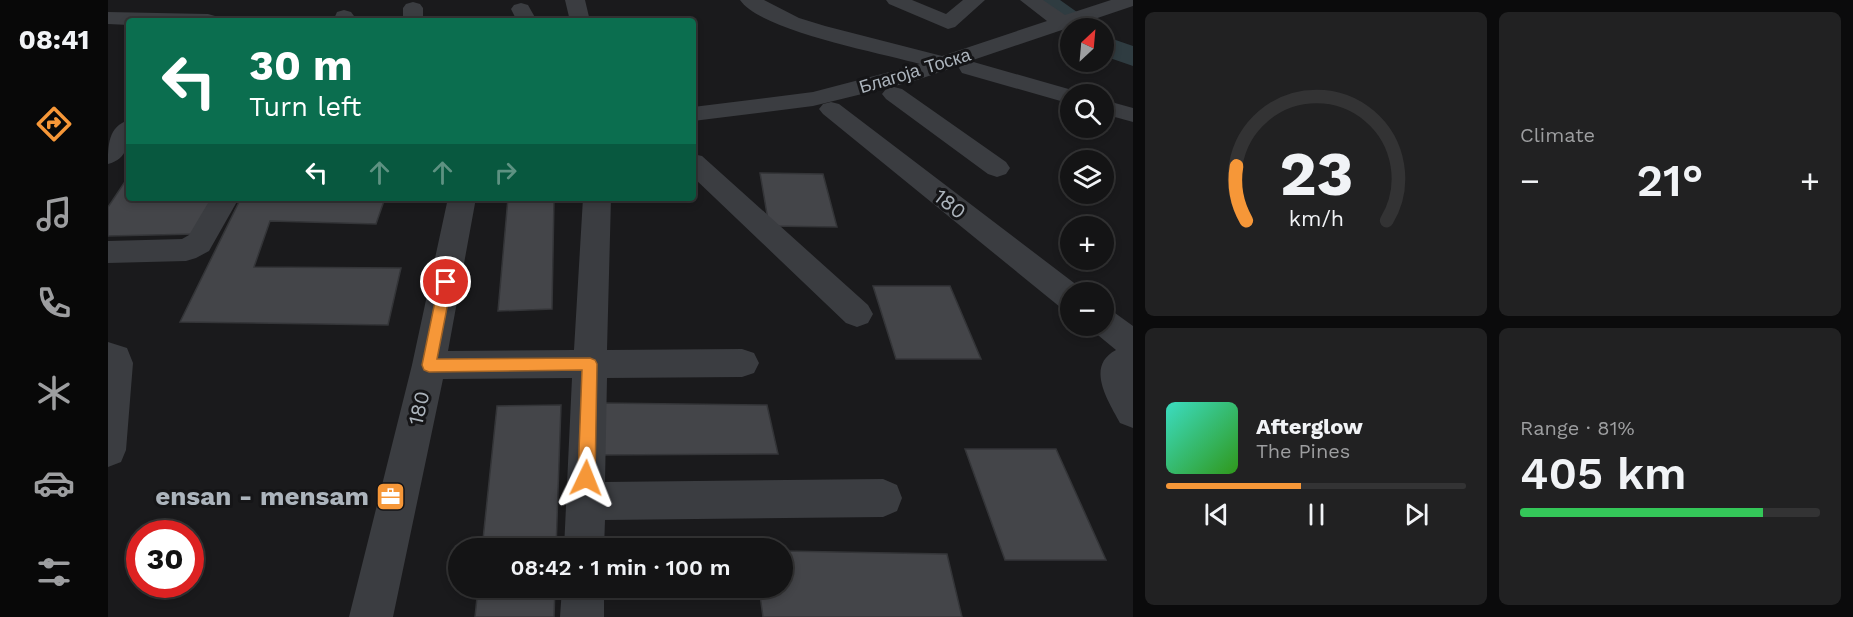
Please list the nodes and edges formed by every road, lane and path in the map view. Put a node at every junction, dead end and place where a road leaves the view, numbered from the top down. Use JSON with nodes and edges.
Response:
{"nodes":[{"id":1,"x":152,"y":0,"type":"edge"},
{"id":2,"x":575,"y":0,"type":"edge"},
{"id":3,"x":750,"y":0,"type":"edge"},
{"id":4,"x":896,"y":0,"type":"edge"},
{"id":5,"x":975,"y":0,"type":"edge"},
{"id":6,"x":1030,"y":0,"type":"edge"},
{"id":7,"x":1127,"y":5,"type":"edge"},
{"id":8,"x":211,"y":16,"type":"edge"},
{"id":9,"x":117,"y":18,"type":"edge"},
{"id":10,"x":579,"y":18,"type":"edge"},
{"id":11,"x":1106,"y":18,"type":"edge"},
{"id":12,"x":1060,"y":26,"type":"edge"},
{"id":13,"x":1060,"y":29,"type":"edge"},
{"id":14,"x":1060,"y":29,"type":"edge"},
{"id":15,"x":108,"y":33,"type":"edge"},
{"id":16,"x":945,"y":64,"type":"junction"},
{"id":17,"x":970,"y":68,"type":"junction"},
{"id":18,"x":894,"y":94,"type":"junction"},
{"id":19,"x":1060,"y":94,"type":"edge"},
{"id":20,"x":831,"y":109,"type":"junction"},
{"id":21,"x":1114,"y":110,"type":"edge"},
{"id":22,"x":696,"y":114,"type":"edge"},
{"id":23,"x":1133,"y":115,"type":"edge"},
{"id":24,"x":696,"y":128,"type":"edge"},
{"id":25,"x":696,"y":165,"type":"edge"},
{"id":26,"x":997,"y":168,"type":"dead end"},
{"id":27,"x":223,"y":201,"type":"edge"},
{"id":28,"x":461,"y":201,"type":"edge"},
{"id":29,"x":597,"y":201,"type":"edge"},
{"id":30,"x":108,"y":252,"type":"edge"},
{"id":31,"x":1060,"y":288,"type":"edge"},
{"id":32,"x":857,"y":314,"type":"dead end"},
{"id":33,"x":1114,"y":330,"type":"edge"},
{"id":34,"x":1133,"y":344,"type":"edge"},
{"id":35,"x":108,"y":356,"type":"edge"},
{"id":36,"x":1133,"y":357,"type":"edge"},
{"id":37,"x":742,"y":363,"type":"dead end"},
{"id":38,"x":590,"y":364,"type":"junction"},
{"id":39,"x":429,"y":365,"type":"junction"},
{"id":40,"x":1133,"y":412,"type":"edge"},
{"id":41,"x":108,"y":450,"type":"edge"},
{"id":42,"x":883,"y":498,"type":"dead end"},
{"id":43,"x":586,"y":501,"type":"junction"},
{"id":44,"x":584,"y":538,"type":"edge"},
{"id":45,"x":583,"y":598,"type":"edge"},
{"id":46,"x":371,"y":617,"type":"edge"},
{"id":47,"x":582,"y":617,"type":"edge"}],
"edges":[{"from":1,"to":9,"type":"street"},
{"from":2,"to":10,"type":"street"},
{"from":3,"to":16,"type":"street"},
{"from":4,"to":5,"type":"street"},
{"from":6,"to":12,"type":"street"},
{"from":7,"to":11,"type":"street","name":"Благоја Тоска"},
{"from":8,"to":9,"type":"street"},
{"from":9,"to":15,"type":"street"},
{"from":13,"to":16,"type":"street","name":"Благоја Тоска"},
{"from":14,"to":17,"type":"street","name":"Благоја Тоска"},
{"from":16,"to":22,"type":"street","name":"Благоја Тоска"},
{"from":17,"to":18,"type":"street","name":"Благоја Тоска"},
{"from":17,"to":19,"type":"street","name":"Благоја Тоска"},
{"from":18,"to":20,"type":"street","name":"Благоја Тоска"},
{"from":18,"to":26,"type":"street"},
{"from":20,"to":24,"type":"street","name":"Благоја Тоска"},
{"from":20,"to":31,"type":"street","name":"180"},
{"from":21,"to":23,"type":"street"},
{"from":25,"to":32,"type":"street"},
{"from":27,"to":30,"type":"street"},
{"from":28,"to":39,"type":"street","name":"180"},
{"from":29,"to":38,"type":"street"},
{"from":33,"to":34,"type":"street"},
{"from":35,"to":41,"type":"street"},
{"from":36,"to":40,"type":"street"},
{"from":37,"to":38,"type":"street"},
{"from":38,"to":39,"type":"street"},
{"from":38,"to":43,"type":"street"},
{"from":39,"to":46,"type":"street","name":"180"},
{"from":42,"to":43,"type":"street"},
{"from":43,"to":44,"type":"street"},
{"from":45,"to":47,"type":"street"}]}
